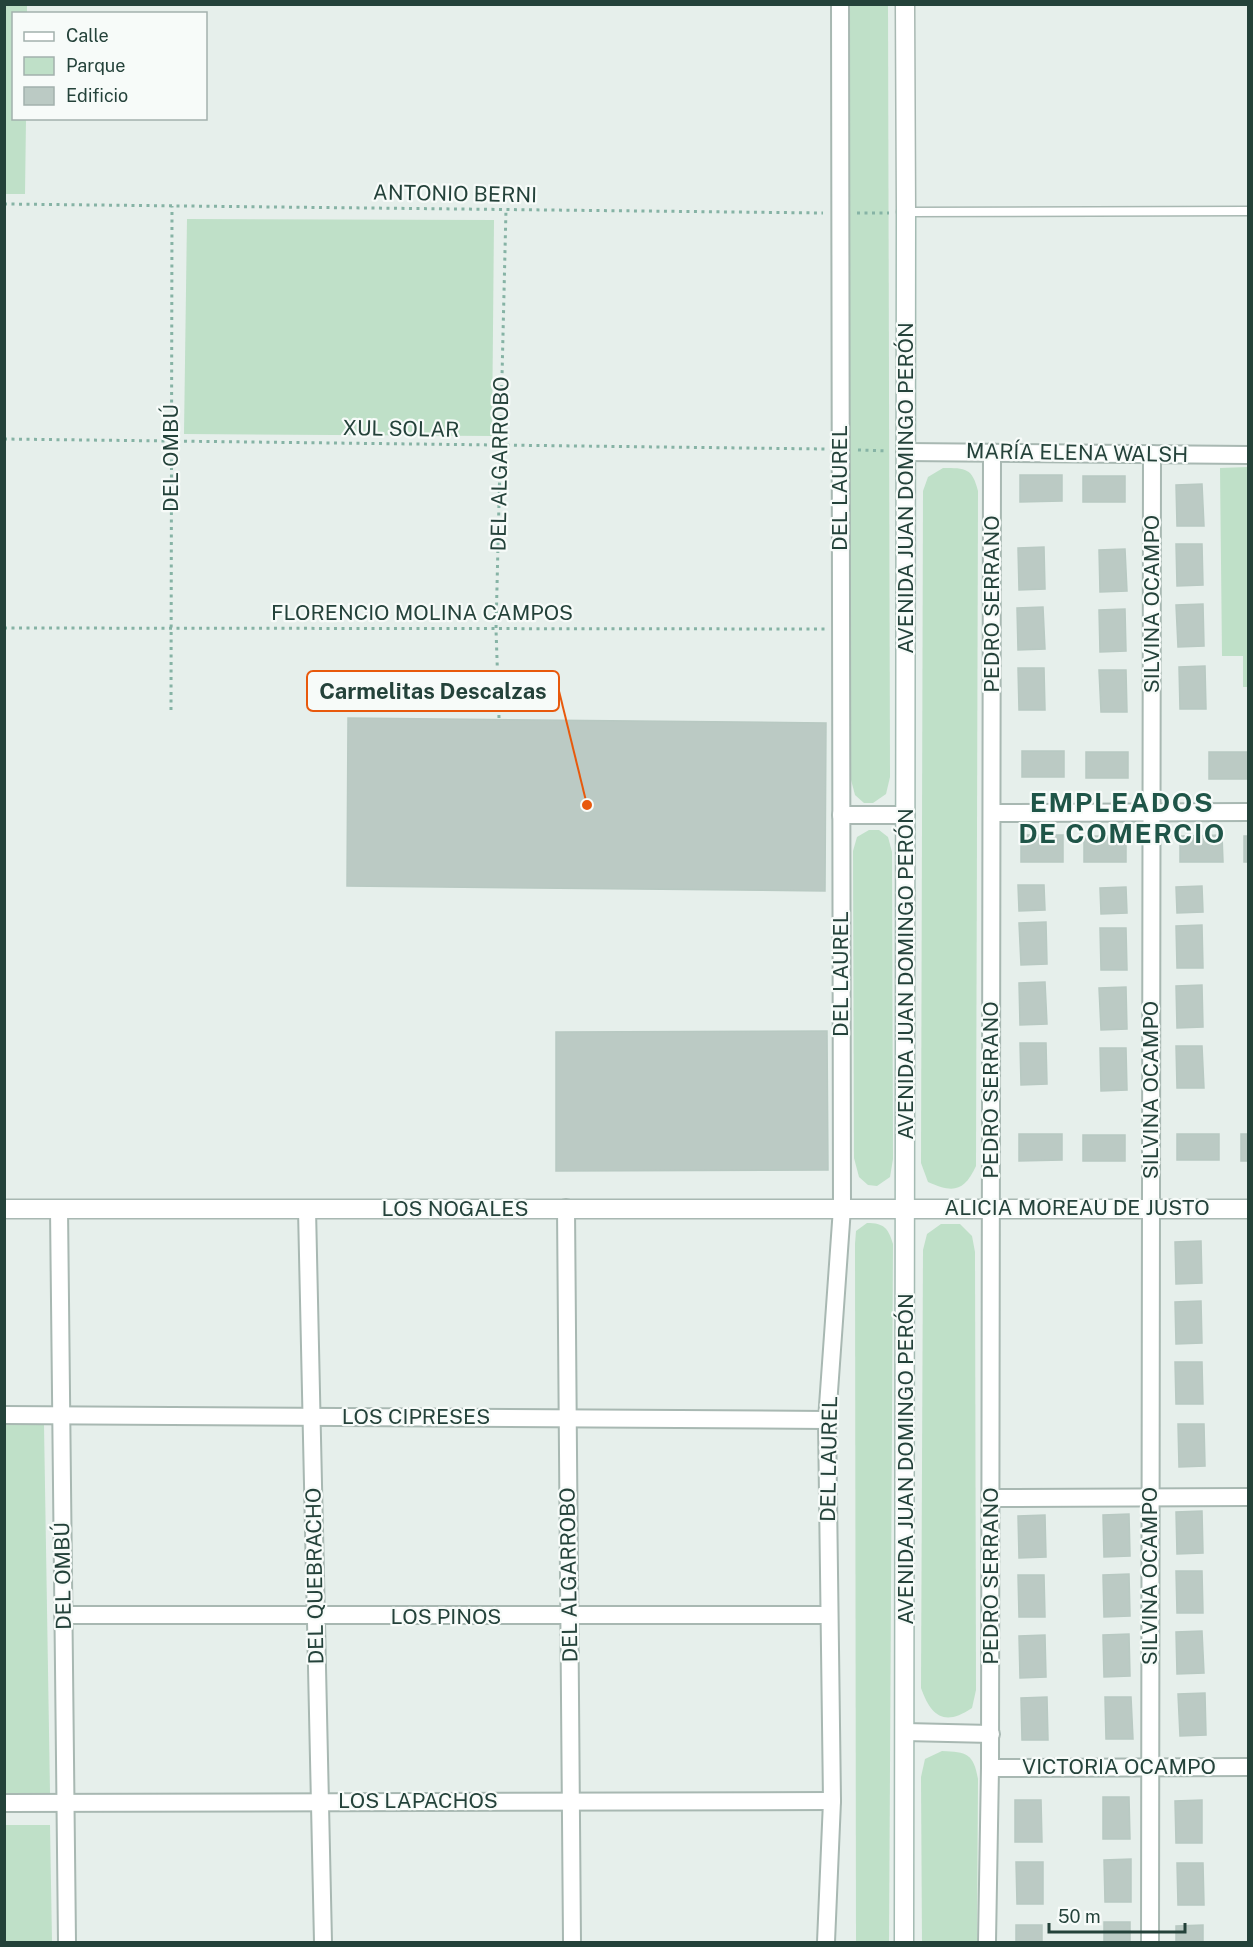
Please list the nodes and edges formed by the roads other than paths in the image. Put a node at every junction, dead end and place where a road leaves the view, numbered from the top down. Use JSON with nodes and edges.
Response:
{"nodes":[{"id":1,"x":840,"y":4,"type":"edge"},
{"id":2,"x":905,"y":4,"type":"edge"},
{"id":3,"x":1248,"y":211,"type":"edge"},
{"id":4,"x":906,"y":213,"type":"junction"},
{"id":5,"x":905,"y":452,"type":"junction"},
{"id":6,"x":992,"y":452,"type":"junction"},
{"id":7,"x":1152,"y":454,"type":"junction"},
{"id":8,"x":1248,"y":455,"type":"edge"},
{"id":9,"x":1248,"y":812,"type":"edge"},
{"id":10,"x":992,"y":813,"type":"junction"},
{"id":11,"x":1151,"y":813,"type":"junction"},
{"id":12,"x":841,"y":815,"type":"junction"},
{"id":13,"x":906,"y":815,"type":"junction"},
{"id":14,"x":566,"y":1208,"type":"junction"},
{"id":15,"x":842,"y":1208,"type":"junction"},
{"id":16,"x":906,"y":1208,"type":"junction"},
{"id":17,"x":991,"y":1208,"type":"junction"},
{"id":18,"x":4,"y":1209,"type":"edge"},
{"id":19,"x":59,"y":1209,"type":"junction"},
{"id":20,"x":307,"y":1209,"type":"junction"},
{"id":21,"x":1151,"y":1209,"type":"junction"},
{"id":22,"x":1248,"y":1209,"type":"edge"},
{"id":23,"x":4,"y":1415,"type":"edge"},
{"id":24,"x":61,"y":1415,"type":"junction"},
{"id":25,"x":312,"y":1417,"type":"junction"},
{"id":26,"x":567,"y":1418,"type":"junction"},
{"id":27,"x":827,"y":1420,"type":"junction"},
{"id":28,"x":1150,"y":1497,"type":"junction"},
{"id":29,"x":1248,"y":1497,"type":"edge"},
{"id":30,"x":991,"y":1498,"type":"junction"},
{"id":31,"x":829,"y":1615,"type":"junction"},
{"id":32,"x":63,"y":1616,"type":"junction"},
{"id":33,"x":316,"y":1616,"type":"junction"},
{"id":34,"x":569,"y":1617,"type":"junction"},
{"id":35,"x":905,"y":1731,"type":"junction"},
{"id":36,"x":990,"y":1734,"type":"junction"},
{"id":37,"x":1150,"y":1767,"type":"junction"},
{"id":38,"x":1248,"y":1767,"type":"edge"},
{"id":39,"x":990,"y":1768,"type":"junction"},
{"id":40,"x":571,"y":1801,"type":"junction"},
{"id":41,"x":831,"y":1801,"type":"junction"},
{"id":42,"x":320,"y":1802,"type":"junction"},
{"id":43,"x":4,"y":1803,"type":"edge"},
{"id":44,"x":65,"y":1803,"type":"junction"},
{"id":45,"x":67,"y":1942,"type":"edge"},
{"id":46,"x":323,"y":1942,"type":"edge"},
{"id":47,"x":572,"y":1942,"type":"edge"},
{"id":48,"x":826,"y":1942,"type":"edge"},
{"id":49,"x":904,"y":1942,"type":"edge"},
{"id":50,"x":987,"y":1942,"type":"edge"},
{"id":51,"x":1150,"y":1942,"type":"edge"}],
"edges":[{"from":1,"to":12,"type":"street","name":"DEL LAUREL"},
{"from":2,"to":4,"type":"main road","name":"AVENIDA JUAN DOMINGO PERÓN"},
{"from":3,"to":4,"type":"lane"},
{"from":4,"to":5,"type":"main road","name":"AVENIDA JUAN DOMINGO PERÓN"},
{"from":5,"to":6,"type":"street","name":"MARÍA ELENA WALSH"},
{"from":5,"to":13,"type":"main road","name":"AVENIDA JUAN DOMINGO PERÓN"},
{"from":6,"to":7,"type":"street","name":"MARÍA ELENA WALSH"},
{"from":6,"to":10,"type":"street","name":"PEDRO SERRANO"},
{"from":7,"to":8,"type":"street","name":"MARÍA ELENA WALSH"},
{"from":7,"to":11,"type":"street","name":"SILVINA OCAMPO"},
{"from":9,"to":11,"type":"street"},
{"from":10,"to":11,"type":"street"},
{"from":10,"to":17,"type":"street","name":"PEDRO SERRANO"},
{"from":11,"to":21,"type":"street","name":"SILVINA OCAMPO"},
{"from":12,"to":13,"type":"street"},
{"from":12,"to":15,"type":"street","name":"DEL LAUREL"},
{"from":13,"to":16,"type":"main road","name":"AVENIDA JUAN DOMINGO PERÓN"},
{"from":14,"to":15,"type":"main road","name":"LOS NOGALES"},
{"from":14,"to":20,"type":"main road","name":"LOS NOGALES"},
{"from":14,"to":26,"type":"street","name":"DEL ALGARROBO"},
{"from":15,"to":16,"type":"main road","name":"LOS NOGALES"},
{"from":15,"to":27,"type":"street","name":"DEL LAUREL"},
{"from":16,"to":17,"type":"main road","name":"ALICIA MOREAU DE JUSTO"},
{"from":16,"to":35,"type":"main road","name":"AVENIDA JUAN DOMINGO PERÓN"},
{"from":17,"to":21,"type":"main road","name":"ALICIA MOREAU DE JUSTO"},
{"from":17,"to":30,"type":"street","name":"PEDRO SERRANO"},
{"from":18,"to":19,"type":"main road","name":"LOS NOGALES"},
{"from":19,"to":20,"type":"main road","name":"LOS NOGALES"},
{"from":19,"to":24,"type":"street","name":"DEL OMBÚ"},
{"from":20,"to":25,"type":"street","name":"DEL QUEBRACHO"},
{"from":21,"to":22,"type":"main road","name":"ALICIA MOREAU DE JUSTO"},
{"from":21,"to":28,"type":"street","name":"SILVINA OCAMPO"},
{"from":23,"to":24,"type":"street","name":"LOS CIPRESES"},
{"from":24,"to":25,"type":"street","name":"LOS CIPRESES"},
{"from":24,"to":32,"type":"street","name":"DEL OMBÚ"},
{"from":25,"to":26,"type":"street","name":"LOS CIPRESES"},
{"from":25,"to":33,"type":"street","name":"DEL QUEBRACHO"},
{"from":26,"to":27,"type":"street","name":"LOS CIPRESES"},
{"from":26,"to":34,"type":"street","name":"DEL ALGARROBO"},
{"from":27,"to":31,"type":"street","name":"DEL LAUREL"},
{"from":28,"to":29,"type":"street"},
{"from":28,"to":30,"type":"street"},
{"from":28,"to":37,"type":"street","name":"SILVINA OCAMPO"},
{"from":30,"to":36,"type":"street","name":"PEDRO SERRANO"},
{"from":31,"to":34,"type":"street","name":"LOS PINOS"},
{"from":31,"to":41,"type":"street","name":"DEL LAUREL"},
{"from":32,"to":33,"type":"street","name":"LOS PINOS"},
{"from":32,"to":44,"type":"street","name":"DEL OMBÚ"},
{"from":33,"to":34,"type":"street","name":"LOS PINOS"},
{"from":33,"to":42,"type":"street","name":"DEL QUEBRACHO"},
{"from":34,"to":40,"type":"street","name":"DEL ALGARROBO"},
{"from":35,"to":36,"type":"street"},
{"from":35,"to":49,"type":"main road","name":"AVENIDA JUAN DOMINGO PERÓN"},
{"from":36,"to":39,"type":"street","name":"PEDRO SERRANO"},
{"from":37,"to":38,"type":"street","name":"VICTORIA OCAMPO"},
{"from":37,"to":39,"type":"street","name":"VICTORIA OCAMPO"},
{"from":37,"to":51,"type":"street","name":"SILVINA OCAMPO"},
{"from":39,"to":50,"type":"street","name":"PEDRO SERRANO"},
{"from":40,"to":41,"type":"street","name":"LOS LAPACHOS"},
{"from":40,"to":42,"type":"street","name":"LOS LAPACHOS"},
{"from":40,"to":47,"type":"street","name":"DEL ALGARROBO"},
{"from":41,"to":48,"type":"street","name":"DEL LAUREL"},
{"from":42,"to":44,"type":"street","name":"LOS LAPACHOS"},
{"from":42,"to":46,"type":"street","name":"DEL QUEBRACHO"},
{"from":43,"to":44,"type":"street","name":"LOS LAPACHOS"},
{"from":44,"to":45,"type":"street","name":"DEL OMBÚ"}]}
